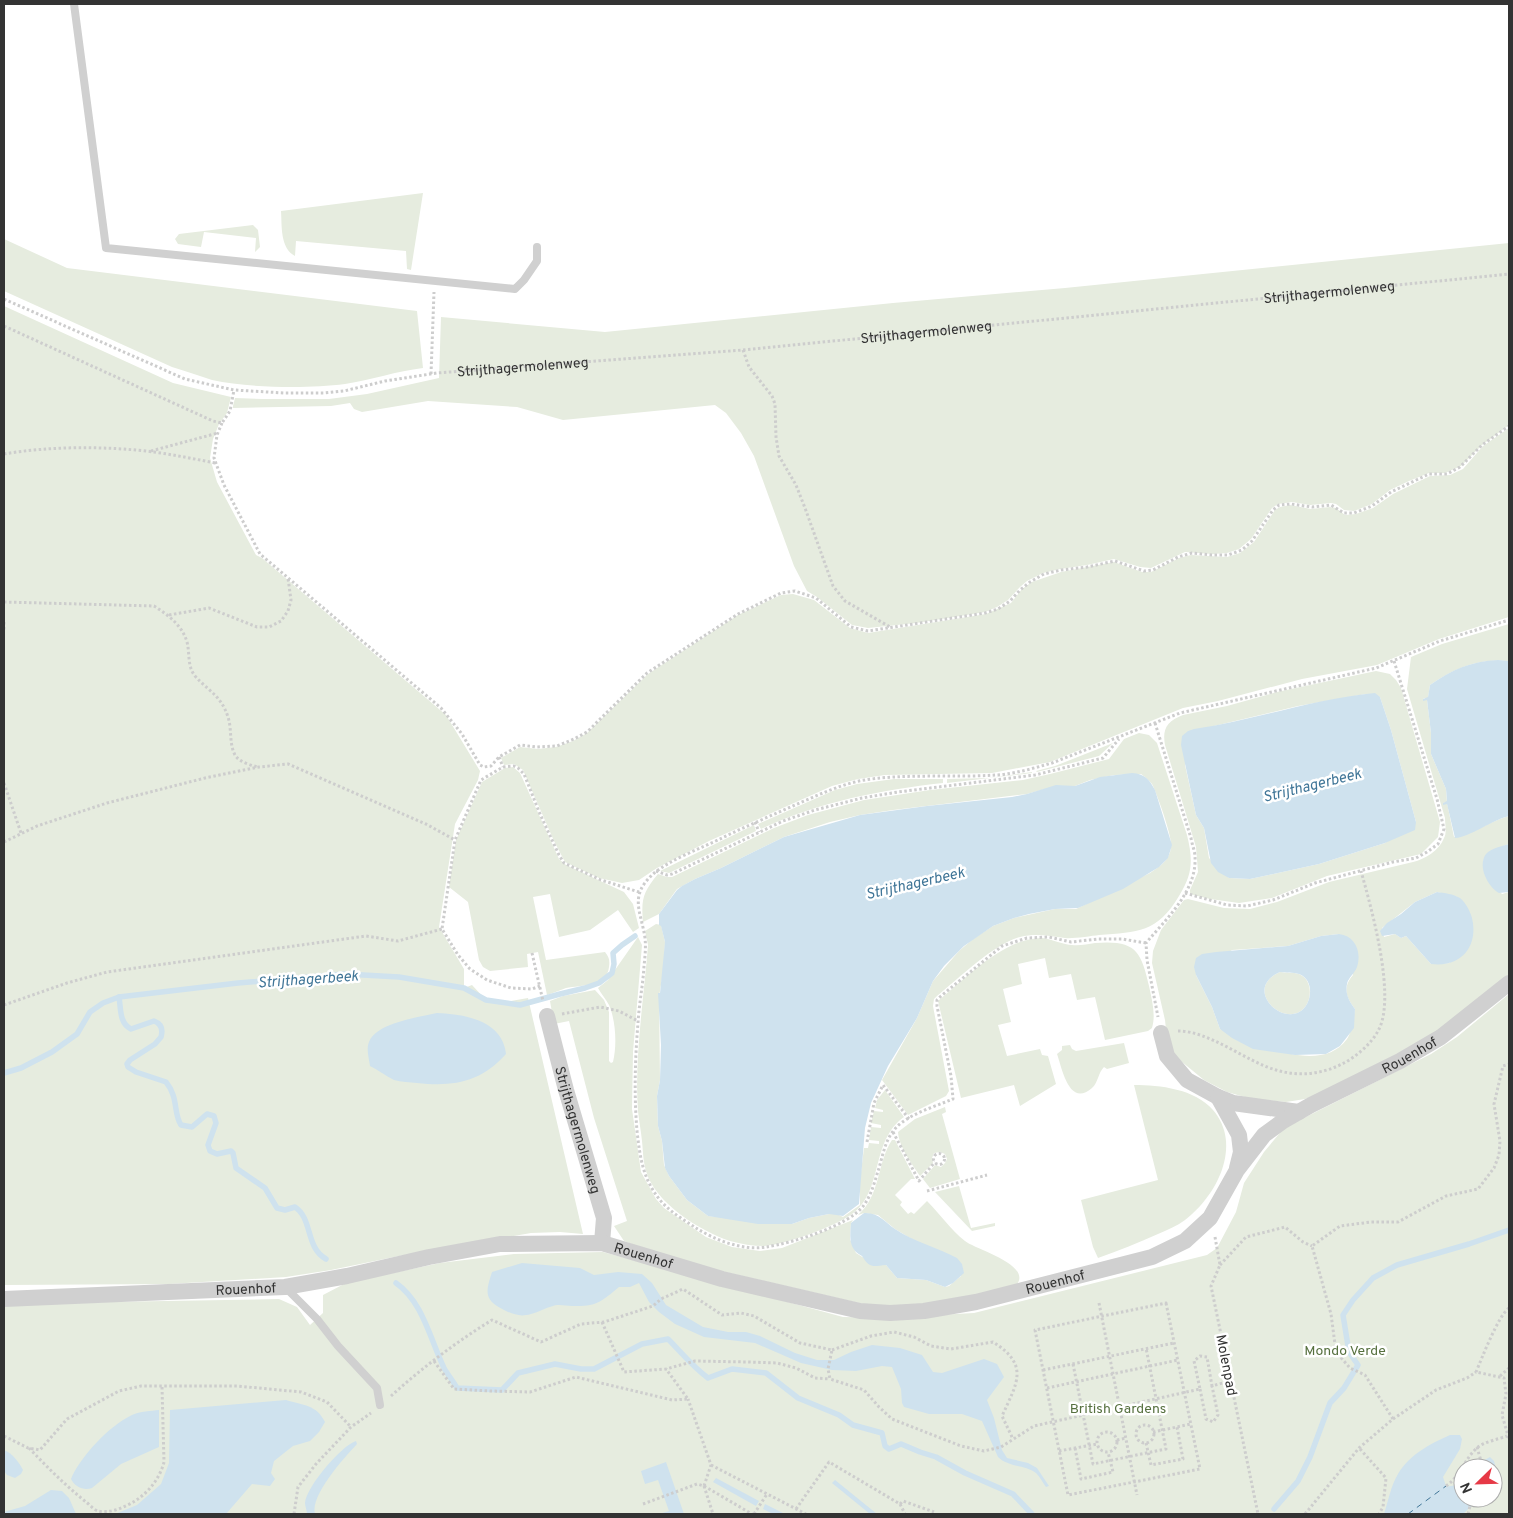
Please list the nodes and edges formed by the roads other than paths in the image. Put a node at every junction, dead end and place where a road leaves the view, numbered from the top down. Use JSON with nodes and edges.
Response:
{"nodes":[{"id":1,"x":74,"y":4,"type":"edge"},
{"id":2,"x":537,"y":247,"type":"dead end"},
{"id":3,"x":1509,"y":984,"type":"edge"},
{"id":4,"x":547,"y":1016,"type":"road end"},
{"id":5,"x":1161,"y":1033,"type":"road end"},
{"id":6,"x":1218,"y":1097,"type":"junction"},
{"id":7,"x":1299,"y":1112,"type":"junction"},
{"id":8,"x":1237,"y":1170,"type":"junction"},
{"id":9,"x":602,"y":1243,"type":"junction"},
{"id":10,"x":285,"y":1287,"type":"junction"},
{"id":11,"x":4,"y":1299,"type":"edge"},
{"id":12,"x":380,"y":1405,"type":"road end"}],
"edges":[{"from":1,"to":2,"type":"lane"},
{"from":3,"to":7,"type":"street","name":"Rouenhof"},
{"from":4,"to":9,"type":"street","name":"Strijthagermolenweg"},
{"from":5,"to":6,"type":"street"},
{"from":6,"to":7,"type":"street"},
{"from":6,"to":8,"type":"street","name":"Rouenhof"},
{"from":7,"to":8,"type":"street","name":"Rouenhof"},
{"from":8,"to":9,"type":"street","name":"Rouenhof"},
{"from":9,"to":10,"type":"street","name":"Rouenhof"},
{"from":10,"to":11,"type":"street","name":"Rouenhof"},
{"from":10,"to":12,"type":"lane"}]}
